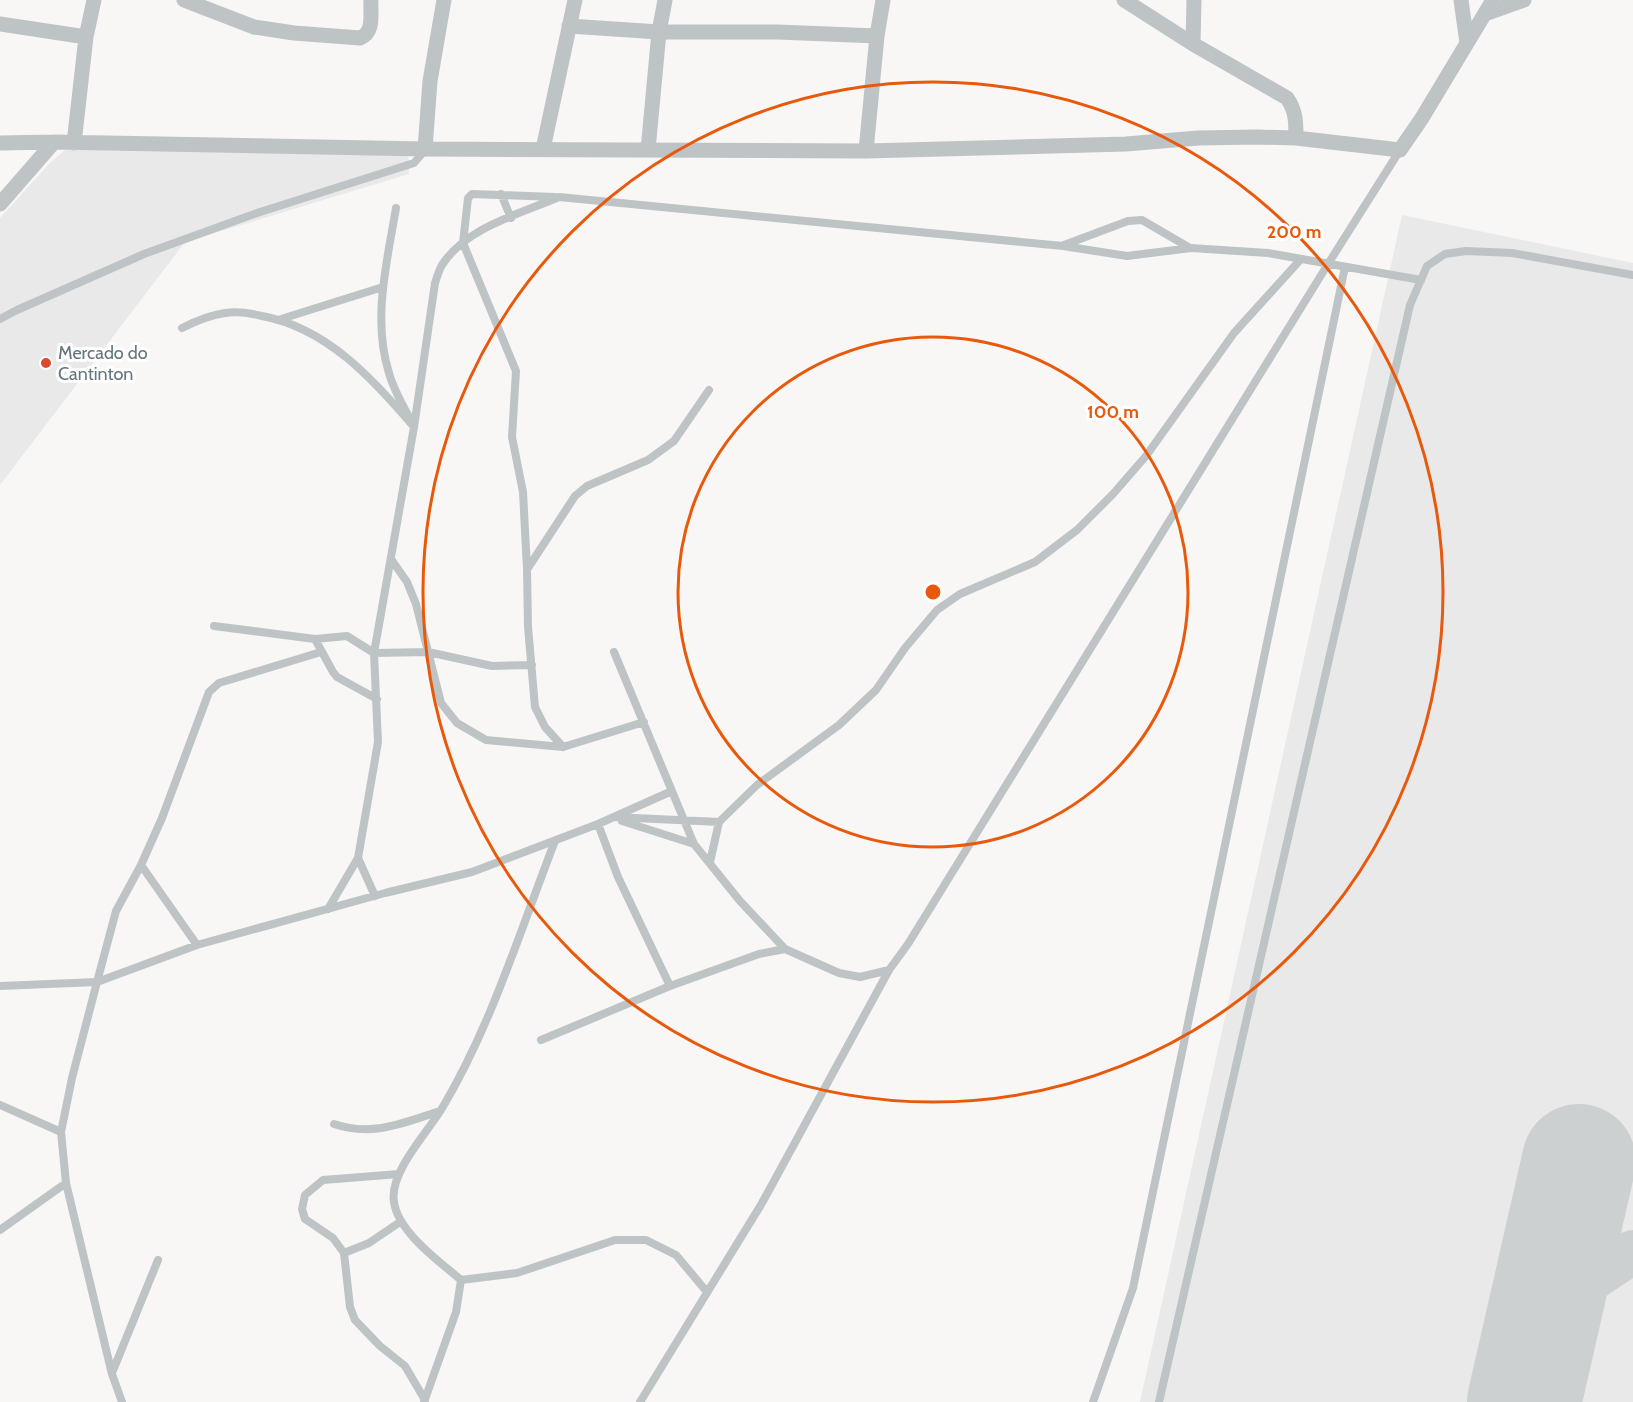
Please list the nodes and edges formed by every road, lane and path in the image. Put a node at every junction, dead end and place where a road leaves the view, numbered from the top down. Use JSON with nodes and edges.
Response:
{"nodes":[{"id":1,"x":94,"y":0,"type":"edge"},
{"id":2,"x":184,"y":0,"type":"edge"},
{"id":3,"x":371,"y":0,"type":"edge"},
{"id":4,"x":444,"y":0,"type":"edge"},
{"id":5,"x":575,"y":0,"type":"edge"},
{"id":6,"x":665,"y":0,"type":"edge"},
{"id":7,"x":883,"y":0,"type":"edge"},
{"id":8,"x":1124,"y":0,"type":"edge"},
{"id":9,"x":1194,"y":0,"type":"edge"},
{"id":10,"x":1461,"y":0,"type":"edge"},
{"id":11,"x":1494,"y":0,"type":"edge"},
{"id":12,"x":1524,"y":0,"type":"edge"},
{"id":13,"x":1485,"y":14,"type":"junction"},
{"id":14,"x":0,"y":24,"type":"edge"},
{"id":15,"x":569,"y":26,"type":"junction"},
{"id":16,"x":659,"y":32,"type":"junction"},
{"id":17,"x":877,"y":36,"type":"junction"},
{"id":18,"x":86,"y":37,"type":"junction"},
{"id":19,"x":1467,"y":43,"type":"junction"},
{"id":20,"x":1193,"y":44,"type":"junction"},
{"id":21,"x":1296,"y":138,"type":"junction"},
{"id":22,"x":54,"y":142,"type":"junction"},
{"id":23,"x":0,"y":143,"type":"edge"},
{"id":24,"x":74,"y":143,"type":"junction"},
{"id":25,"x":425,"y":149,"type":"junction"},
{"id":26,"x":543,"y":149,"type":"junction"},
{"id":27,"x":648,"y":150,"type":"junction"},
{"id":28,"x":1400,"y":150,"type":"junction"},
{"id":29,"x":866,"y":151,"type":"junction"},
{"id":30,"x":501,"y":194,"type":"junction"},
{"id":31,"x":560,"y":197,"type":"junction"},
{"id":32,"x":0,"y":204,"type":"edge"},
{"id":33,"x":396,"y":208,"type":"dead end"},
{"id":34,"x":511,"y":218,"type":"junction"},
{"id":35,"x":463,"y":243,"type":"junction"},
{"id":36,"x":1063,"y":246,"type":"junction"},
{"id":37,"x":1191,"y":248,"type":"junction"},
{"id":38,"x":1301,"y":259,"type":"junction"},
{"id":39,"x":1328,"y":264,"type":"junction"},
{"id":40,"x":1345,"y":267,"type":"junction"},
{"id":41,"x":1633,"y":275,"type":"edge"},
{"id":42,"x":1420,"y":280,"type":"junction"},
{"id":43,"x":383,"y":287,"type":"junction"},
{"id":44,"x":0,"y":319,"type":"edge"},
{"id":45,"x":281,"y":319,"type":"junction"},
{"id":46,"x":182,"y":328,"type":"dead end"},
{"id":47,"x":710,"y":390,"type":"dead end"},
{"id":48,"x":414,"y":427,"type":"junction"},
{"id":49,"x":391,"y":560,"type":"junction"},
{"id":50,"x":527,"y":568,"type":"junction"},
{"id":51,"x":214,"y":626,"type":"dead end"},
{"id":52,"x":315,"y":639,"type":"junction"},
{"id":53,"x":321,"y":652,"type":"junction"},
{"id":54,"x":374,"y":652,"type":"junction"},
{"id":55,"x":428,"y":652,"type":"junction"},
{"id":56,"x":614,"y":652,"type":"dead end"},
{"id":57,"x":532,"y":665,"type":"junction"},
{"id":58,"x":377,"y":699,"type":"junction"},
{"id":59,"x":644,"y":722,"type":"junction"},
{"id":60,"x":563,"y":747,"type":"junction"},
{"id":61,"x":672,"y":791,"type":"junction"},
{"id":62,"x":612,"y":817,"type":"junction"},
{"id":63,"x":684,"y":821,"type":"junction"},
{"id":64,"x":719,"y":822,"type":"junction"},
{"id":65,"x":598,"y":824,"type":"junction"},
{"id":66,"x":555,"y":841,"type":"junction"},
{"id":67,"x":694,"y":844,"type":"junction"},
{"id":68,"x":358,"y":858,"type":"junction"},
{"id":69,"x":710,"y":862,"type":"junction"},
{"id":70,"x":141,"y":865,"type":"junction"},
{"id":71,"x":375,"y":896,"type":"junction"},
{"id":72,"x":328,"y":909,"type":"junction"},
{"id":73,"x":197,"y":945,"type":"junction"},
{"id":74,"x":785,"y":949,"type":"junction"},
{"id":75,"x":889,"y":970,"type":"junction"},
{"id":76,"x":97,"y":981,"type":"junction"},
{"id":77,"x":0,"y":986,"type":"edge"},
{"id":78,"x":670,"y":986,"type":"junction"},
{"id":79,"x":541,"y":1040,"type":"dead end"},
{"id":80,"x":0,"y":1105,"type":"edge"},
{"id":81,"x":440,"y":1111,"type":"junction"},
{"id":82,"x":334,"y":1124,"type":"dead end"},
{"id":83,"x":61,"y":1132,"type":"junction"},
{"id":84,"x":399,"y":1174,"type":"junction"},
{"id":85,"x":66,"y":1183,"type":"junction"},
{"id":86,"x":400,"y":1222,"type":"junction"},
{"id":87,"x":0,"y":1230,"type":"edge"},
{"id":88,"x":344,"y":1253,"type":"junction"},
{"id":89,"x":158,"y":1260,"type":"dead end"},
{"id":90,"x":461,"y":1280,"type":"junction"},
{"id":91,"x":707,"y":1292,"type":"junction"},
{"id":92,"x":112,"y":1374,"type":"junction"},
{"id":93,"x":425,"y":1401,"type":"edge"},
{"id":94,"x":122,"y":1402,"type":"edge"},
{"id":95,"x":640,"y":1402,"type":"edge"},
{"id":96,"x":1093,"y":1402,"type":"edge"},
{"id":97,"x":1159,"y":1402,"type":"edge"}],
"edges":[{"from":1,"to":18,"type":"street"},
{"from":2,"to":3,"type":"street"},
{"from":4,"to":25,"type":"street"},
{"from":5,"to":15,"type":"street"},
{"from":6,"to":16,"type":"street"},
{"from":7,"to":17,"type":"street"},
{"from":8,"to":20,"type":"street"},
{"from":9,"to":20,"type":"street"},
{"from":10,"to":19,"type":"street"},
{"from":11,"to":13,"type":"street"},
{"from":12,"to":13,"type":"street"},
{"from":13,"to":19,"type":"street"},
{"from":14,"to":18,"type":"street"},
{"from":15,"to":16,"type":"street"},
{"from":15,"to":26,"type":"street"},
{"from":16,"to":17,"type":"street"},
{"from":16,"to":27,"type":"street"},
{"from":17,"to":29,"type":"street"},
{"from":18,"to":24,"type":"street"},
{"from":19,"to":28,"type":"street"},
{"from":20,"to":21,"type":"street"},
{"from":21,"to":28,"type":"street"},
{"from":21,"to":29,"type":"street"},
{"from":22,"to":23,"type":"street"},
{"from":22,"to":24,"type":"street"},
{"from":22,"to":32,"type":"street"},
{"from":24,"to":25,"type":"street"},
{"from":25,"to":26,"type":"street"},
{"from":25,"to":44,"type":"lane"},
{"from":26,"to":27,"type":"street"},
{"from":27,"to":29,"type":"street"},
{"from":28,"to":39,"type":"lane"},
{"from":30,"to":31,"type":"lane"},
{"from":30,"to":34,"type":"lane"},
{"from":30,"to":35,"type":"lane"},
{"from":31,"to":34,"type":"lane"},
{"from":31,"to":36,"type":"lane"},
{"from":33,"to":43,"type":"lane"},
{"from":34,"to":35,"type":"lane"},
{"from":35,"to":48,"type":"lane"},
{"from":35,"to":50,"type":"lane"},
{"from":36,"to":37,"type":"lane"},
{"from":36,"to":37,"type":"lane"},
{"from":37,"to":38,"type":"lane"},
{"from":38,"to":39,"type":"lane"},
{"from":38,"to":64,"type":"lane"},
{"from":39,"to":40,"type":"lane"},
{"from":39,"to":75,"type":"lane"},
{"from":40,"to":42,"type":"lane"},
{"from":40,"to":96,"type":"lane"},
{"from":41,"to":42,"type":"lane"},
{"from":42,"to":97,"type":"lane"},
{"from":43,"to":45,"type":"lane"},
{"from":43,"to":48,"type":"lane"},
{"from":45,"to":46,"type":"lane"},
{"from":45,"to":48,"type":"lane"},
{"from":47,"to":50,"type":"lane"},
{"from":48,"to":49,"type":"lane"},
{"from":49,"to":54,"type":"lane"},
{"from":49,"to":55,"type":"lane"},
{"from":50,"to":57,"type":"lane"},
{"from":51,"to":52,"type":"lane"},
{"from":52,"to":53,"type":"lane"},
{"from":52,"to":54,"type":"lane"},
{"from":53,"to":58,"type":"lane"},
{"from":53,"to":70,"type":"lane"},
{"from":54,"to":55,"type":"lane"},
{"from":54,"to":58,"type":"lane"},
{"from":55,"to":57,"type":"lane"},
{"from":55,"to":60,"type":"lane"},
{"from":56,"to":59,"type":"lane"},
{"from":57,"to":60,"type":"lane"},
{"from":58,"to":68,"type":"lane"},
{"from":59,"to":60,"type":"lane"},
{"from":59,"to":61,"type":"lane"},
{"from":61,"to":62,"type":"lane"},
{"from":61,"to":63,"type":"lane"},
{"from":62,"to":63,"type":"lane"},
{"from":62,"to":65,"type":"lane"},
{"from":62,"to":67,"type":"lane"},
{"from":63,"to":64,"type":"lane"},
{"from":63,"to":67,"type":"lane"},
{"from":64,"to":69,"type":"lane"},
{"from":65,"to":66,"type":"lane"},
{"from":65,"to":78,"type":"lane"},
{"from":66,"to":71,"type":"lane"},
{"from":66,"to":81,"type":"lane"},
{"from":67,"to":69,"type":"lane"},
{"from":68,"to":71,"type":"lane"},
{"from":68,"to":72,"type":"lane"},
{"from":69,"to":74,"type":"lane"},
{"from":70,"to":73,"type":"lane"},
{"from":70,"to":76,"type":"lane"},
{"from":71,"to":72,"type":"lane"},
{"from":72,"to":73,"type":"lane"},
{"from":73,"to":76,"type":"lane"},
{"from":74,"to":75,"type":"lane"},
{"from":74,"to":78,"type":"lane"},
{"from":75,"to":91,"type":"lane"},
{"from":76,"to":77,"type":"lane"},
{"from":76,"to":83,"type":"lane"},
{"from":78,"to":79,"type":"lane"},
{"from":80,"to":83,"type":"lane"},
{"from":81,"to":82,"type":"lane"},
{"from":81,"to":84,"type":"lane"},
{"from":83,"to":85,"type":"lane"},
{"from":84,"to":86,"type":"lane"},
{"from":84,"to":88,"type":"lane"},
{"from":85,"to":87,"type":"lane"},
{"from":85,"to":92,"type":"lane"},
{"from":86,"to":88,"type":"lane"},
{"from":86,"to":90,"type":"lane"},
{"from":88,"to":93,"type":"lane"},
{"from":89,"to":92,"type":"lane"},
{"from":90,"to":91,"type":"lane"},
{"from":90,"to":93,"type":"lane"},
{"from":91,"to":95,"type":"lane"},
{"from":92,"to":94,"type":"lane"}]}
